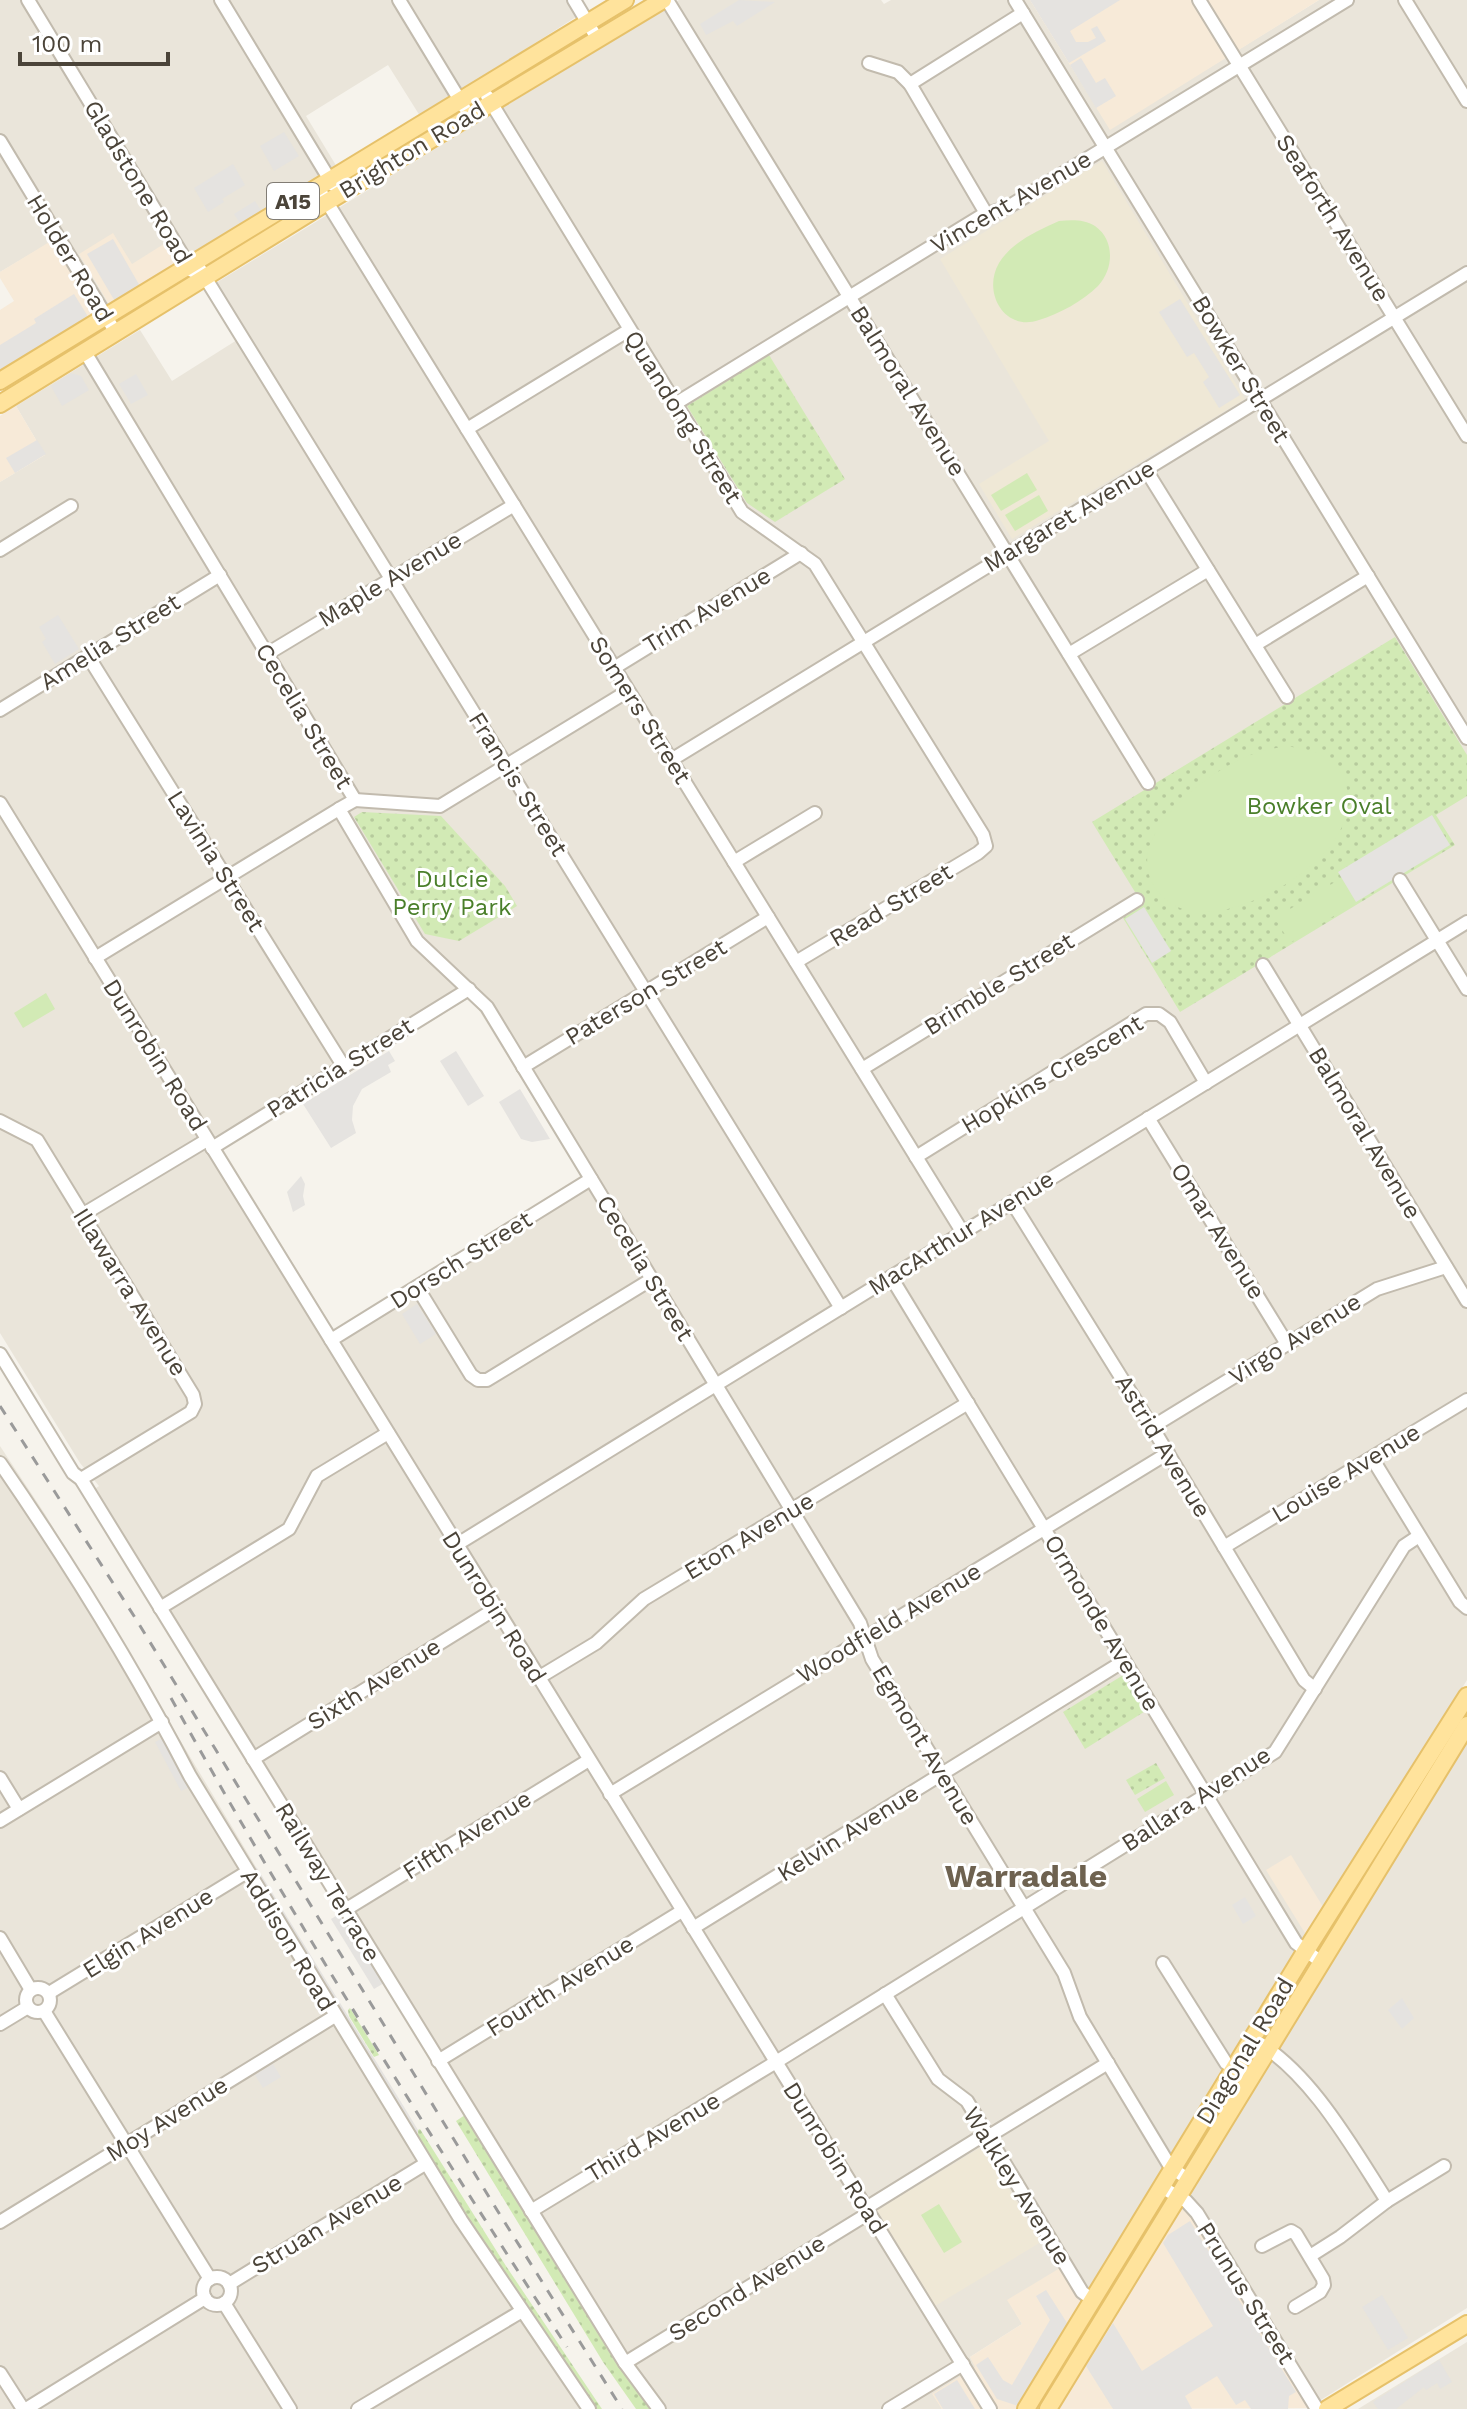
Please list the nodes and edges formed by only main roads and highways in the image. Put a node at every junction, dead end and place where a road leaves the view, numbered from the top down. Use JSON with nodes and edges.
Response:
{"nodes":[{"id":1,"x":625,"y":0,"type":"edge"},
{"id":2,"x":665,"y":0,"type":"edge"},
{"id":3,"x":0,"y":381,"type":"edge"},
{"id":4,"x":0,"y":404,"type":"edge"},
{"id":5,"x":1467,"y":1696,"type":"edge"},
{"id":6,"x":1467,"y":1725,"type":"edge"},
{"id":7,"x":1406,"y":1788,"type":"junction"},
{"id":8,"x":1422,"y":1798,"type":"junction"},
{"id":9,"x":1467,"y":2324,"type":"edge"},
{"id":10,"x":1026,"y":2409,"type":"edge"},
{"id":11,"x":1048,"y":2409,"type":"edge"},
{"id":12,"x":1327,"y":2409,"type":"edge"}],
"edges":[{"from":1,"to":3,"type":"main road","name":"Brighton Road","number":"A15"},
{"from":2,"to":4,"type":"main road","name":"Brighton Road","number":"A15"},
{"from":5,"to":7,"type":"main road","name":"Diagonal Road"},
{"from":6,"to":8,"type":"main road","name":"Diagonal Road"},
{"from":7,"to":8,"type":"main road"},
{"from":7,"to":10,"type":"main road","name":"Diagonal Road"},
{"from":8,"to":11,"type":"main road","name":"Diagonal Road"},
{"from":9,"to":12,"type":"main road"}]}
